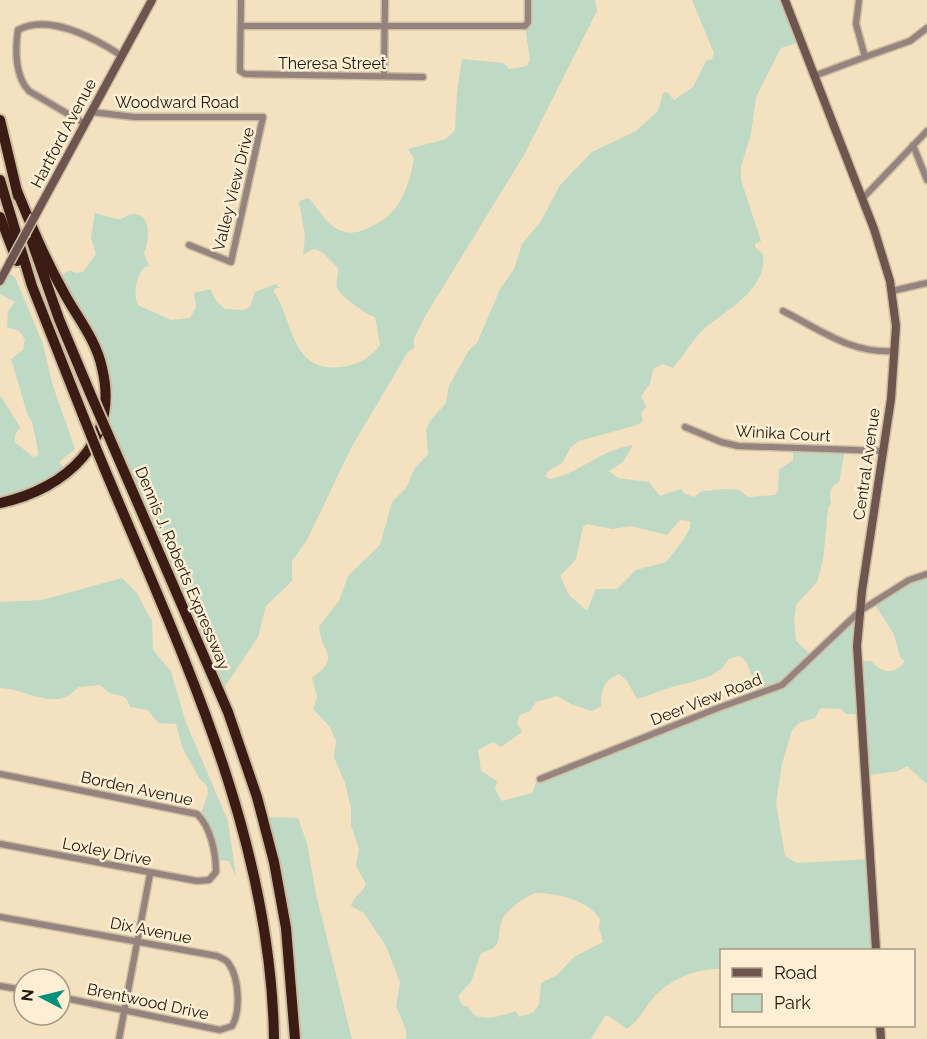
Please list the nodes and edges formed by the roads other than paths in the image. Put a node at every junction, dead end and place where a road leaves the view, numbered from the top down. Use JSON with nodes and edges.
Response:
{"nodes":[{"id":1,"x":152,"y":0,"type":"edge"},
{"id":2,"x":241,"y":0,"type":"edge"},
{"id":3,"x":385,"y":0,"type":"edge"},
{"id":4,"x":528,"y":0,"type":"edge"},
{"id":5,"x":785,"y":0,"type":"edge"},
{"id":6,"x":859,"y":0,"type":"edge"},
{"id":7,"x":241,"y":26,"type":"junction"},
{"id":8,"x":385,"y":26,"type":"junction"},
{"id":9,"x":927,"y":28,"type":"edge"},
{"id":10,"x":122,"y":56,"type":"junction"},
{"id":11,"x":864,"y":57,"type":"junction"},
{"id":12,"x":384,"y":76,"type":"junction"},
{"id":13,"x":814,"y":76,"type":"junction"},
{"id":14,"x":423,"y":77,"type":"dead end"},
{"id":15,"x":92,"y":112,"type":"junction"},
{"id":16,"x":263,"y":117,"type":"joint"},
{"id":17,"x":0,"y":120,"type":"edge"},
{"id":18,"x":85,"y":124,"type":"junction"},
{"id":19,"x":927,"y":131,"type":"edge"},
{"id":20,"x":913,"y":146,"type":"junction"},
{"id":21,"x":925,"y":172,"type":"edge"},
{"id":22,"x":0,"y":180,"type":"edge"},
{"id":23,"x":927,"y":180,"type":"edge"},
{"id":24,"x":17,"y":191,"type":"junction"},
{"id":25,"x":862,"y":199,"type":"junction"},
{"id":26,"x":0,"y":217,"type":"edge"},
{"id":27,"x":189,"y":245,"type":"dead end"},
{"id":28,"x":0,"y":281,"type":"edge"},
{"id":29,"x":927,"y":283,"type":"edge"},
{"id":30,"x":892,"y":291,"type":"junction"},
{"id":31,"x":39,"y":307,"type":"junction"},
{"id":32,"x":783,"y":311,"type":"dead end"},
{"id":33,"x":895,"y":351,"type":"junction"},
{"id":34,"x":685,"y":427,"type":"dead end"},
{"id":35,"x":884,"y":451,"type":"junction"},
{"id":36,"x":0,"y":503,"type":"edge"},
{"id":37,"x":927,"y":574,"type":"edge"},
{"id":38,"x":860,"y":611,"type":"junction"},
{"id":39,"x":0,"y":774,"type":"edge"},
{"id":40,"x":540,"y":779,"type":"dead end"},
{"id":41,"x":0,"y":844,"type":"edge"},
{"id":42,"x":150,"y":874,"type":"junction"},
{"id":43,"x":209,"y":880,"type":"joint"},
{"id":44,"x":0,"y":917,"type":"edge"},
{"id":45,"x":136,"y":942,"type":"junction"},
{"id":46,"x":876,"y":949,"type":"edge"},
{"id":47,"x":72,"y":999,"type":"edge"},
{"id":48,"x":124,"y":1010,"type":"junction"},
{"id":49,"x":230,"y":1027,"type":"joint"},
{"id":50,"x":119,"y":1039,"type":"edge"},
{"id":51,"x":274,"y":1039,"type":"edge"},
{"id":52,"x":295,"y":1039,"type":"edge"}],
"edges":[{"from":1,"to":10,"type":"main road","name":"Hartford Avenue"},
{"from":2,"to":7,"type":"street"},
{"from":3,"to":8,"type":"street"},
{"from":4,"to":8,"type":"street"},
{"from":5,"to":13,"type":"main road","name":"Central Avenue"},
{"from":6,"to":11,"type":"street"},
{"from":7,"to":8,"type":"street"},
{"from":7,"to":12,"type":"street","name":"Theresa Street"},
{"from":8,"to":12,"type":"street"},
{"from":9,"to":11,"type":"street"},
{"from":10,"to":15,"type":"main road","name":"Hartford Avenue"},
{"from":10,"to":18,"type":"street"},
{"from":11,"to":13,"type":"street"},
{"from":12,"to":14,"type":"street","name":"Theresa Street"},
{"from":13,"to":25,"type":"main road","name":"Central Avenue"},
{"from":15,"to":16,"type":"street","name":"Woodward Road"},
{"from":15,"to":18,"type":"main road","name":"Hartford Avenue"},
{"from":16,"to":27,"type":"street","name":"Valley View Drive"},
{"from":17,"to":24,"type":"highway","name":"Dennis J. Roberts Expressway"},
{"from":18,"to":28,"type":"main road","name":"Hartford Avenue","bridge":true},
{"from":19,"to":20,"type":"street"},
{"from":20,"to":21,"type":"street"},
{"from":20,"to":25,"type":"street"},
{"from":21,"to":23,"type":"street"},
{"from":22,"to":31,"type":"highway","name":"Dennis J. Roberts Expressway"},
{"from":24,"to":36,"type":"highway"},
{"from":24,"to":52,"type":"highway","name":"Dennis J. Roberts Expressway","bridge":true},
{"from":25,"to":30,"type":"main road","name":"Central Avenue"},
{"from":26,"to":31,"type":"highway"},
{"from":29,"to":30,"type":"street"},
{"from":30,"to":33,"type":"main road","name":"Central Avenue"},
{"from":31,"to":51,"type":"highway","name":"Dennis J. Roberts Expressway","bridge":true},
{"from":32,"to":33,"type":"street"},
{"from":33,"to":35,"type":"main road","name":"Central Avenue"},
{"from":34,"to":35,"type":"street","name":"Winika Court"},
{"from":35,"to":38,"type":"main road","name":"Central Avenue"},
{"from":37,"to":38,"type":"street","name":"Deer View Road"},
{"from":38,"to":40,"type":"street","name":"Deer View Road"},
{"from":38,"to":46,"type":"main road","name":"Central Avenue"},
{"from":39,"to":43,"type":"street","name":"Borden Avenue"},
{"from":41,"to":42,"type":"street","name":"Loxley Drive"},
{"from":42,"to":43,"type":"street","name":"Loxley Drive"},
{"from":42,"to":45,"type":"street"},
{"from":44,"to":45,"type":"street","name":"Dix Avenue"},
{"from":45,"to":48,"type":"street"},
{"from":45,"to":49,"type":"street","name":"Dix Avenue"},
{"from":47,"to":48,"type":"street","name":"Brentwood Drive"},
{"from":48,"to":49,"type":"street","name":"Brentwood Drive"},
{"from":48,"to":50,"type":"street"}]}
